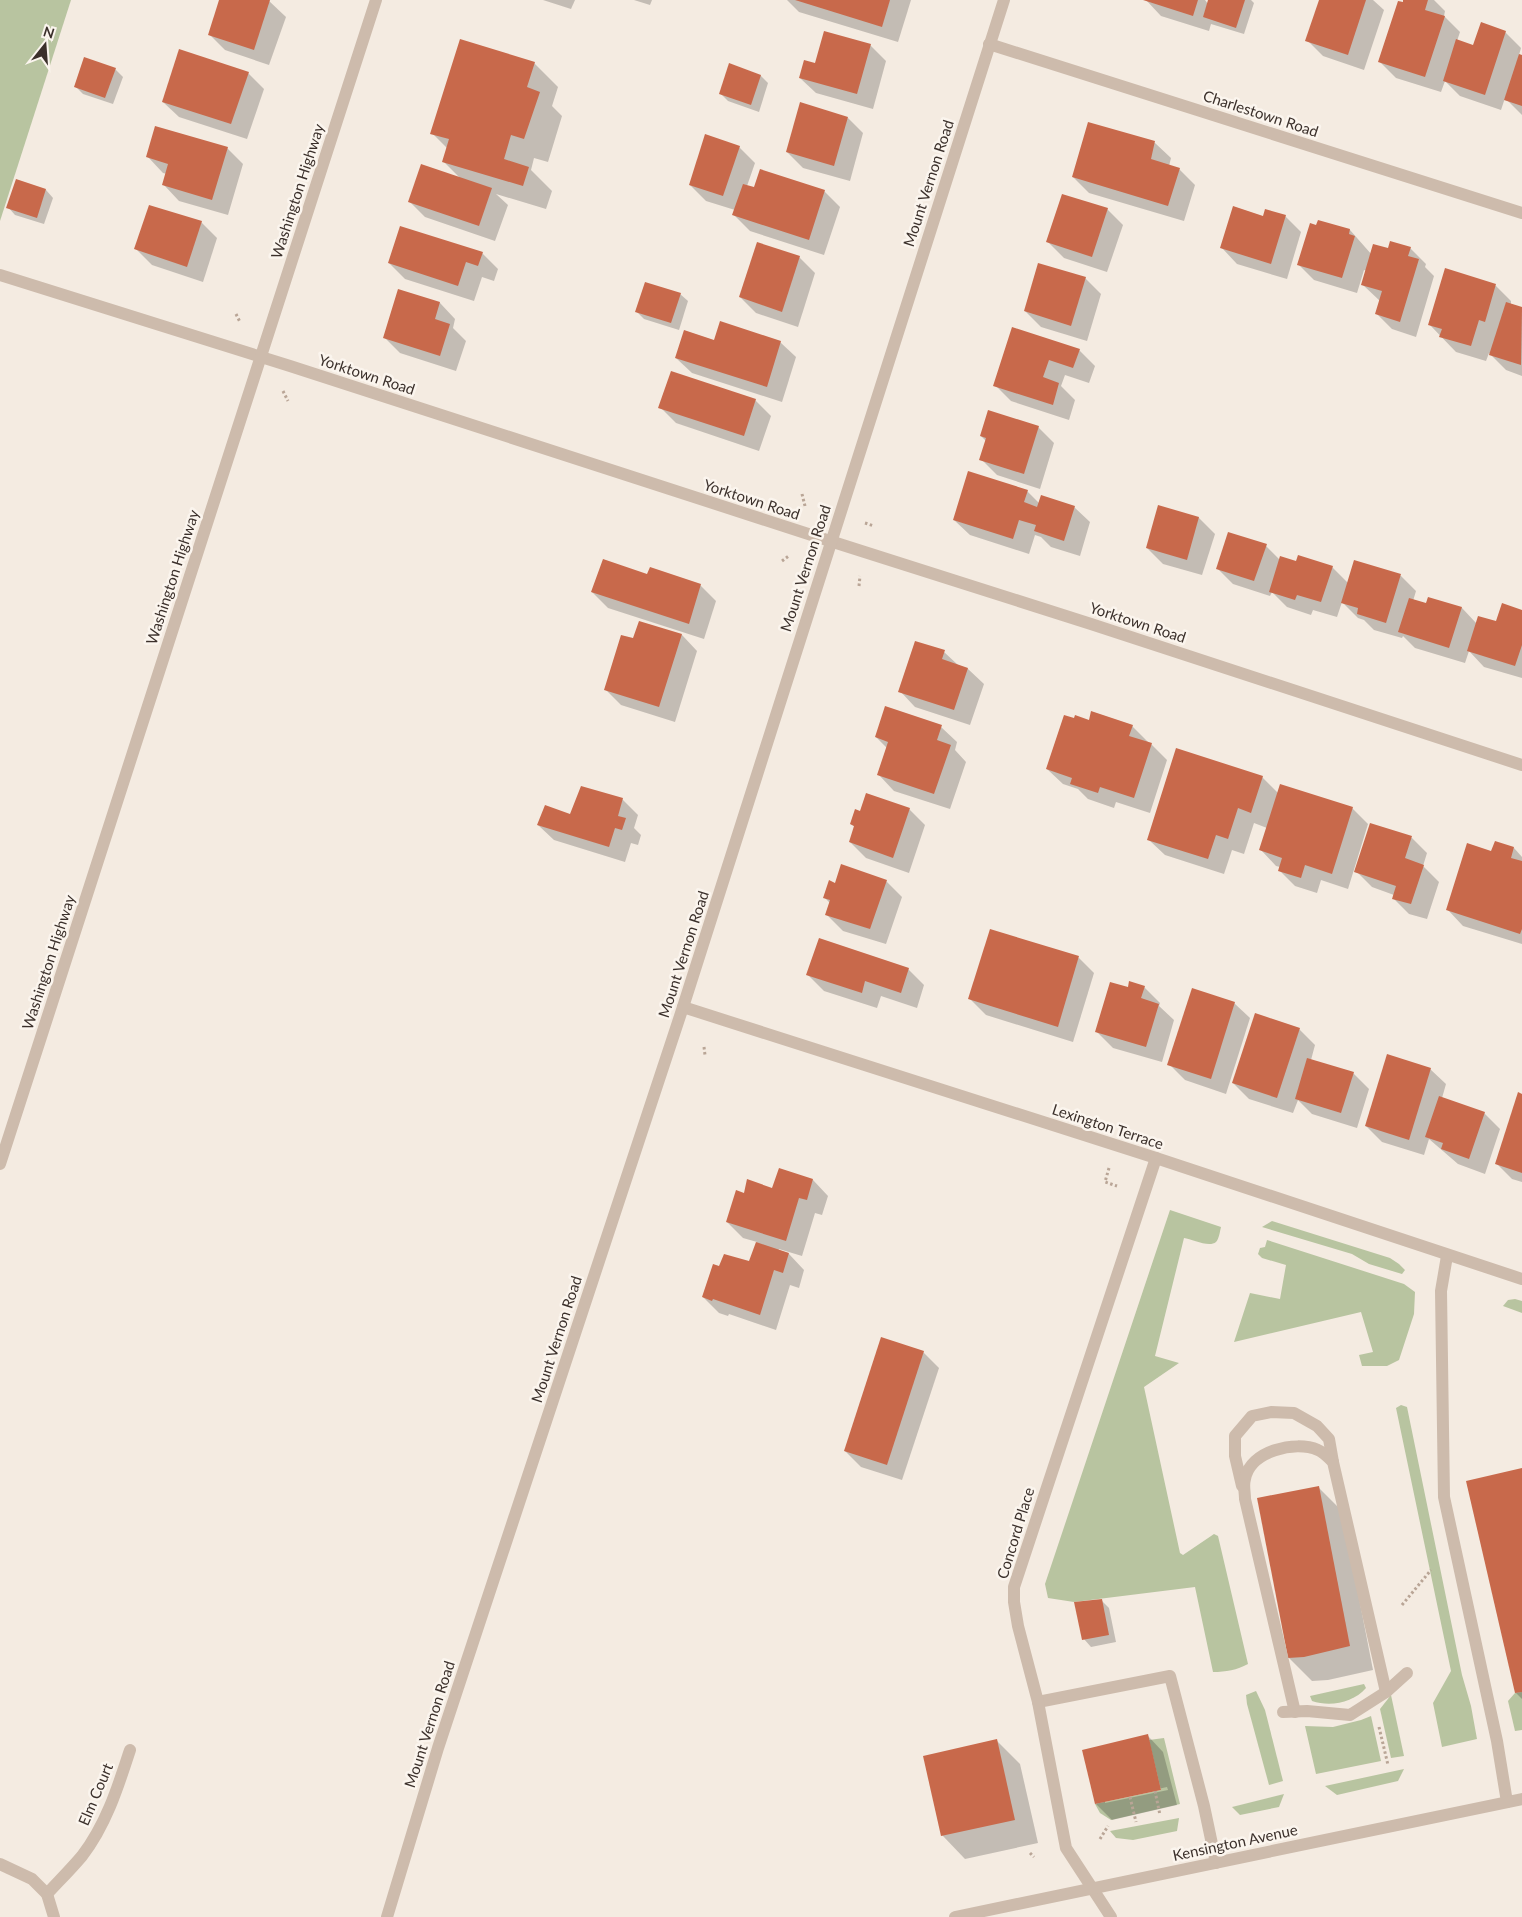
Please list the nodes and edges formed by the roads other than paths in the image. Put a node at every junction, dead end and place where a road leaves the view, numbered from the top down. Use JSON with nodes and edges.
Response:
{"nodes":[{"id":1,"x":376,"y":0,"type":"edge"},
{"id":2,"x":1004,"y":0,"type":"edge"},
{"id":3,"x":989,"y":44,"type":"junction"},
{"id":4,"x":1522,"y":213,"type":"edge"},
{"id":5,"x":0,"y":276,"type":"edge"},
{"id":6,"x":260,"y":357,"type":"junction"},
{"id":7,"x":830,"y":542,"type":"junction"},
{"id":8,"x":1522,"y":765,"type":"edge"},
{"id":9,"x":683,"y":1007,"type":"junction"},
{"id":10,"x":1156,"y":1158,"type":"junction"},
{"id":11,"x":0,"y":1164,"type":"edge"},
{"id":12,"x":1447,"y":1256,"type":"junction"},
{"id":13,"x":1522,"y":1280,"type":"edge"},
{"id":14,"x":1333,"y":1462,"type":"junction"},
{"id":15,"x":1245,"y":1498,"type":"junction"},
{"id":16,"x":1408,"y":1673,"type":"dead end"},
{"id":17,"x":1386,"y":1692,"type":"junction"},
{"id":18,"x":1038,"y":1702,"type":"junction"},
{"id":19,"x":130,"y":1750,"type":"dead end"},
{"id":20,"x":1522,"y":1799,"type":"edge"},
{"id":21,"x":1507,"y":1802,"type":"junction"},
{"id":22,"x":1216,"y":1863,"type":"junction"},
{"id":23,"x":0,"y":1864,"type":"edge"},
{"id":24,"x":1092,"y":1888,"type":"junction"},
{"id":25,"x":47,"y":1894,"type":"junction"},
{"id":26,"x":54,"y":1917,"type":"edge"},
{"id":27,"x":387,"y":1917,"type":"edge"},
{"id":28,"x":955,"y":1917,"type":"edge"},
{"id":29,"x":1111,"y":1917,"type":"edge"}],
"edges":[{"from":1,"to":6,"type":"street","name":"Washington Highway"},
{"from":2,"to":3,"type":"street","name":"Mount Vernon Road"},
{"from":3,"to":4,"type":"street","name":"Charlestown Road"},
{"from":3,"to":7,"type":"street","name":"Mount Vernon Road"},
{"from":5,"to":6,"type":"street","name":"Yorktown Road"},
{"from":6,"to":7,"type":"street","name":"Yorktown Road"},
{"from":6,"to":11,"type":"street","name":"Washington Highway"},
{"from":7,"to":8,"type":"street","name":"Yorktown Road"},
{"from":7,"to":9,"type":"street","name":"Mount Vernon Road"},
{"from":9,"to":10,"type":"street","name":"Lexington Terrace"},
{"from":9,"to":27,"type":"street","name":"Mount Vernon Road"},
{"from":10,"to":12,"type":"street","name":"Lexington Terrace"},
{"from":10,"to":18,"type":"street","name":"Concord Place"},
{"from":12,"to":13,"type":"street","name":"Lexington Terrace"},
{"from":12,"to":21,"type":"street"},
{"from":14,"to":15,"type":"street"},
{"from":14,"to":15,"type":"street"},
{"from":14,"to":17,"type":"street"},
{"from":15,"to":17,"type":"street"},
{"from":16,"to":17,"type":"street"},
{"from":18,"to":22,"type":"street"},
{"from":18,"to":24,"type":"street","name":"Concord Place"},
{"from":19,"to":25,"type":"street","name":"Elm Court"},
{"from":20,"to":21,"type":"street","name":"Kensington Avenue"},
{"from":21,"to":22,"type":"street","name":"Kensington Avenue"},
{"from":22,"to":24,"type":"street","name":"Kensington Avenue"},
{"from":23,"to":25,"type":"street"},
{"from":24,"to":28,"type":"street","name":"Kensington Avenue"},
{"from":24,"to":29,"type":"street","name":"Concord Place"},
{"from":25,"to":26,"type":"street"}]}
